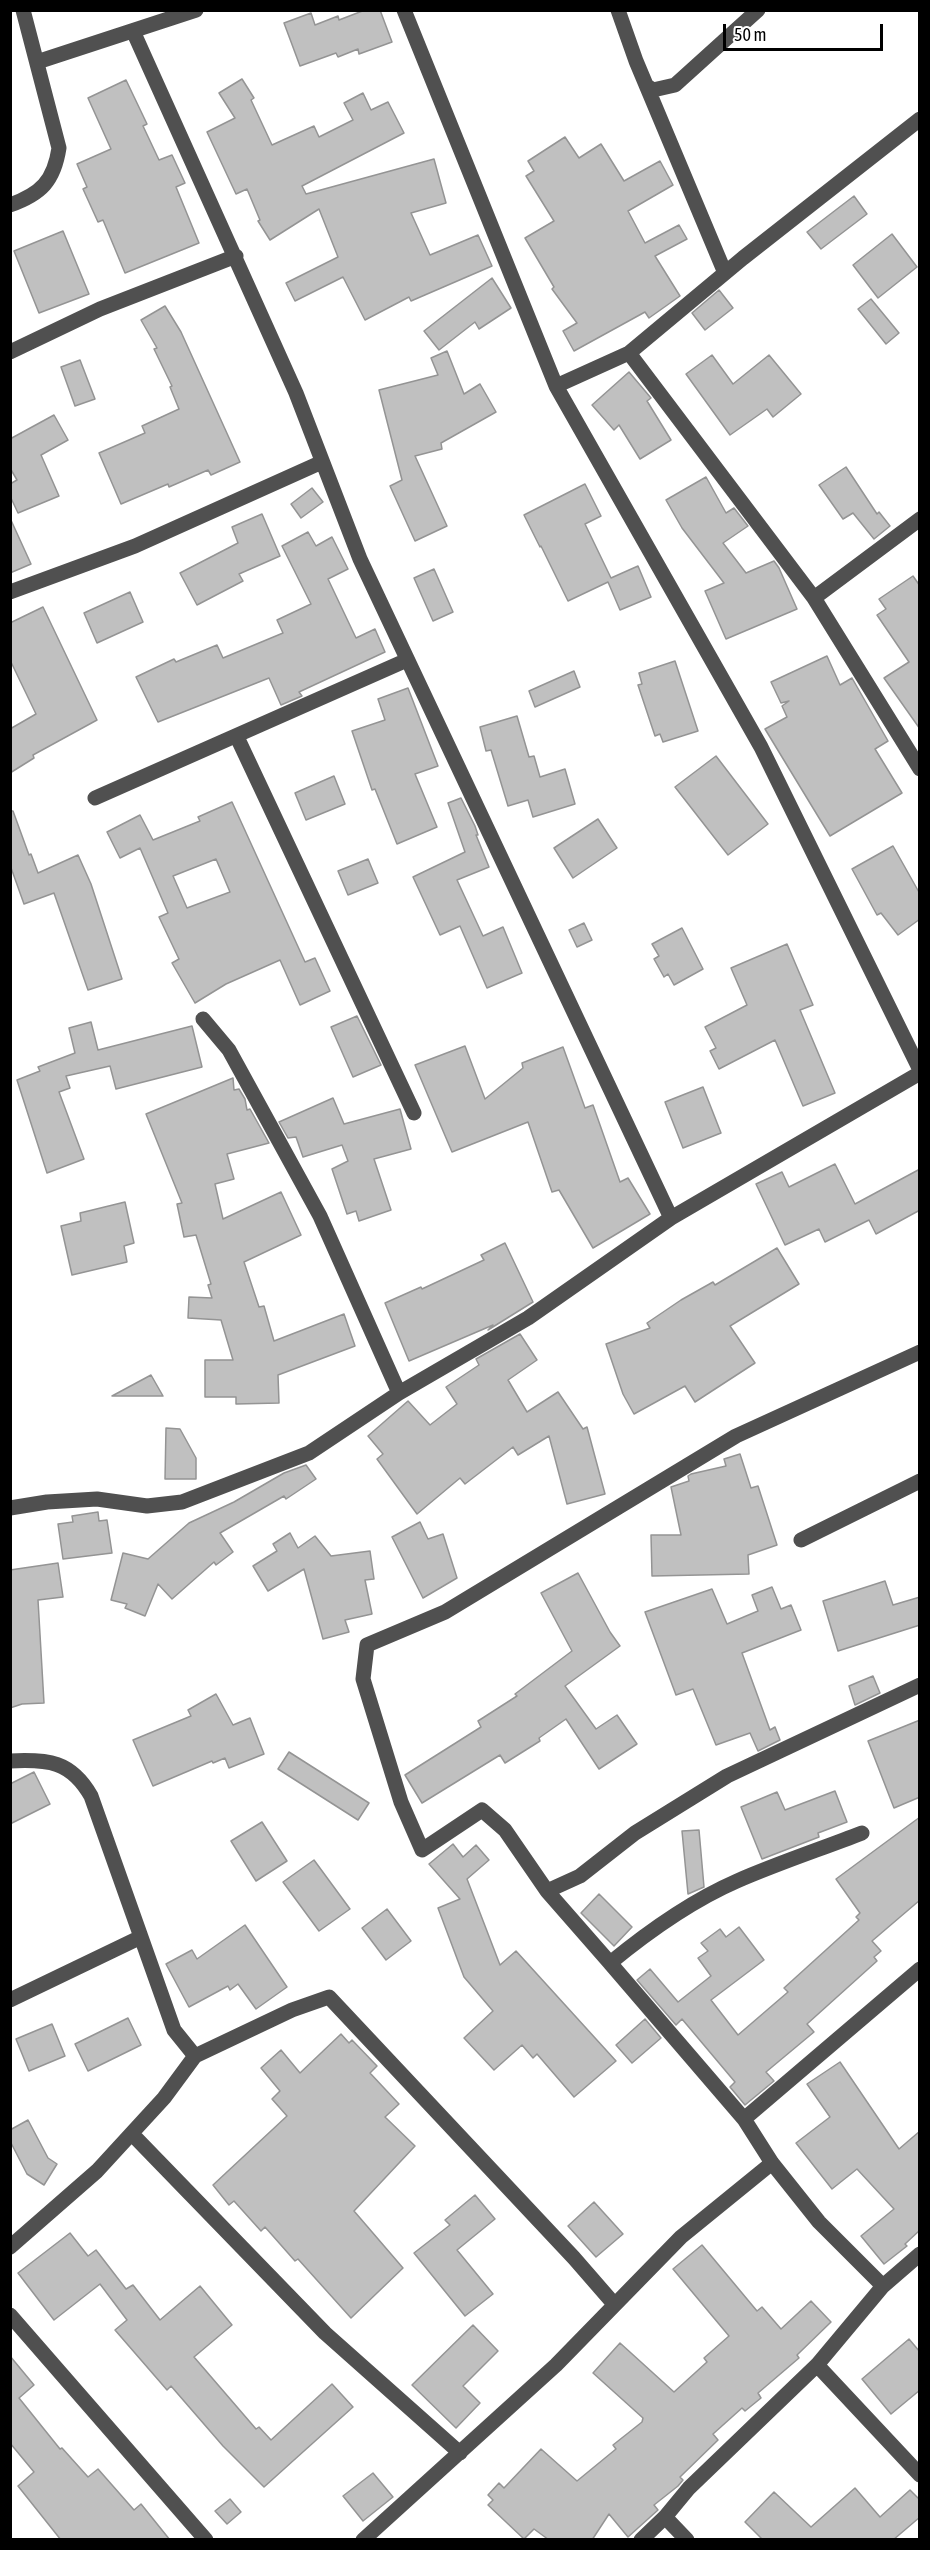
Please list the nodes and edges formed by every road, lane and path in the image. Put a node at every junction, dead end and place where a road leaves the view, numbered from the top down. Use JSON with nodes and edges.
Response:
{"nodes":[{"id":1,"x":23,"y":10,"type":"edge"},
{"id":2,"x":196,"y":10,"type":"edge"},
{"id":3,"x":404,"y":10,"type":"edge"},
{"id":4,"x":618,"y":10,"type":"edge"},
{"id":5,"x":758,"y":10,"type":"edge"},
{"id":6,"x":133,"y":31,"type":"junction"},
{"id":7,"x":37,"y":62,"type":"junction"},
{"id":8,"x":647,"y":86,"type":"junction"},
{"id":9,"x":920,"y":119,"type":"edge"},
{"id":10,"x":10,"y":205,"type":"edge"},
{"id":11,"x":236,"y":256,"type":"junction"},
{"id":12,"x":725,"y":273,"type":"junction"},
{"id":13,"x":10,"y":352,"type":"edge"},
{"id":14,"x":629,"y":353,"type":"junction"},
{"id":15,"x":556,"y":386,"type":"junction"},
{"id":16,"x":322,"y":462,"type":"junction"},
{"id":17,"x":920,"y":519,"type":"edge"},
{"id":18,"x":10,"y":592,"type":"edge"},
{"id":19,"x":814,"y":598,"type":"junction"},
{"id":20,"x":407,"y":660,"type":"junction"},
{"id":21,"x":237,"y":737,"type":"junction"},
{"id":22,"x":920,"y":769,"type":"edge"},
{"id":23,"x":95,"y":798,"type":"dead end"},
{"id":24,"x":203,"y":1019,"type":"dead end"},
{"id":25,"x":920,"y":1071,"type":"edge"},
{"id":26,"x":414,"y":1113,"type":"dead end"},
{"id":27,"x":671,"y":1218,"type":"junction"},
{"id":28,"x":920,"y":1352,"type":"edge"},
{"id":29,"x":399,"y":1393,"type":"junction"},
{"id":30,"x":920,"y":1481,"type":"edge"},
{"id":31,"x":10,"y":1508,"type":"edge"},
{"id":32,"x":801,"y":1540,"type":"dead end"},
{"id":33,"x":920,"y":1685,"type":"edge"},
{"id":34,"x":10,"y":1761,"type":"edge"},
{"id":35,"x":862,"y":1833,"type":"dead end"},
{"id":36,"x":547,"y":1891,"type":"junction"},
{"id":37,"x":141,"y":1937,"type":"junction"},
{"id":38,"x":610,"y":1963,"type":"junction"},
{"id":39,"x":920,"y":1969,"type":"edge"},
{"id":40,"x":10,"y":2000,"type":"edge"},
{"id":41,"x":195,"y":2056,"type":"junction"},
{"id":42,"x":744,"y":2119,"type":"junction"},
{"id":43,"x":132,"y":2134,"type":"junction"},
{"id":44,"x":772,"y":2163,"type":"junction"},
{"id":45,"x":10,"y":2247,"type":"edge"},
{"id":46,"x":920,"y":2254,"type":"edge"},
{"id":47,"x":883,"y":2286,"type":"junction"},
{"id":48,"x":614,"y":2304,"type":"junction"},
{"id":49,"x":10,"y":2315,"type":"edge"},
{"id":50,"x":817,"y":2365,"type":"junction"},
{"id":51,"x":460,"y":2453,"type":"junction"},
{"id":52,"x":920,"y":2475,"type":"edge"},
{"id":53,"x":665,"y":2517,"type":"junction"},
{"id":54,"x":206,"y":2540,"type":"edge"},
{"id":55,"x":363,"y":2540,"type":"edge"},
{"id":56,"x":641,"y":2540,"type":"edge"},
{"id":57,"x":687,"y":2540,"type":"edge"}],
"edges":[{"from":1,"to":7,"type":"street"},
{"from":2,"to":6,"type":"street"},
{"from":3,"to":15,"type":"street"},
{"from":4,"to":8,"type":"street"},
{"from":5,"to":8,"type":"street"},
{"from":6,"to":7,"type":"street"},
{"from":6,"to":11,"type":"street"},
{"from":7,"to":10,"type":"street"},
{"from":8,"to":12,"type":"street"},
{"from":9,"to":12,"type":"street"},
{"from":11,"to":13,"type":"street"},
{"from":11,"to":16,"type":"street"},
{"from":12,"to":14,"type":"street"},
{"from":14,"to":15,"type":"street"},
{"from":14,"to":19,"type":"street"},
{"from":15,"to":25,"type":"street"},
{"from":16,"to":18,"type":"street"},
{"from":16,"to":20,"type":"street"},
{"from":17,"to":19,"type":"street"},
{"from":19,"to":22,"type":"street"},
{"from":20,"to":21,"type":"street"},
{"from":20,"to":27,"type":"street"},
{"from":21,"to":23,"type":"street"},
{"from":21,"to":26,"type":"street"},
{"from":24,"to":29,"type":"street"},
{"from":25,"to":27,"type":"street"},
{"from":27,"to":29,"type":"street"},
{"from":28,"to":36,"type":"street"},
{"from":29,"to":31,"type":"street"},
{"from":30,"to":32,"type":"street"},
{"from":33,"to":36,"type":"street"},
{"from":34,"to":37,"type":"street"},
{"from":35,"to":38,"type":"street"},
{"from":36,"to":38,"type":"street"},
{"from":37,"to":40,"type":"street"},
{"from":37,"to":41,"type":"street"},
{"from":38,"to":42,"type":"street"},
{"from":39,"to":42,"type":"street"},
{"from":41,"to":43,"type":"street"},
{"from":41,"to":48,"type":"street"},
{"from":42,"to":44,"type":"street"},
{"from":43,"to":45,"type":"street"},
{"from":43,"to":51,"type":"street"},
{"from":44,"to":47,"type":"street"},
{"from":44,"to":48,"type":"street"},
{"from":46,"to":47,"type":"street"},
{"from":47,"to":50,"type":"street"},
{"from":48,"to":51,"type":"street"},
{"from":49,"to":54,"type":"street"},
{"from":50,"to":52,"type":"street"},
{"from":50,"to":53,"type":"street"},
{"from":51,"to":55,"type":"street"},
{"from":53,"to":56,"type":"street"},
{"from":53,"to":57,"type":"street"}]}
